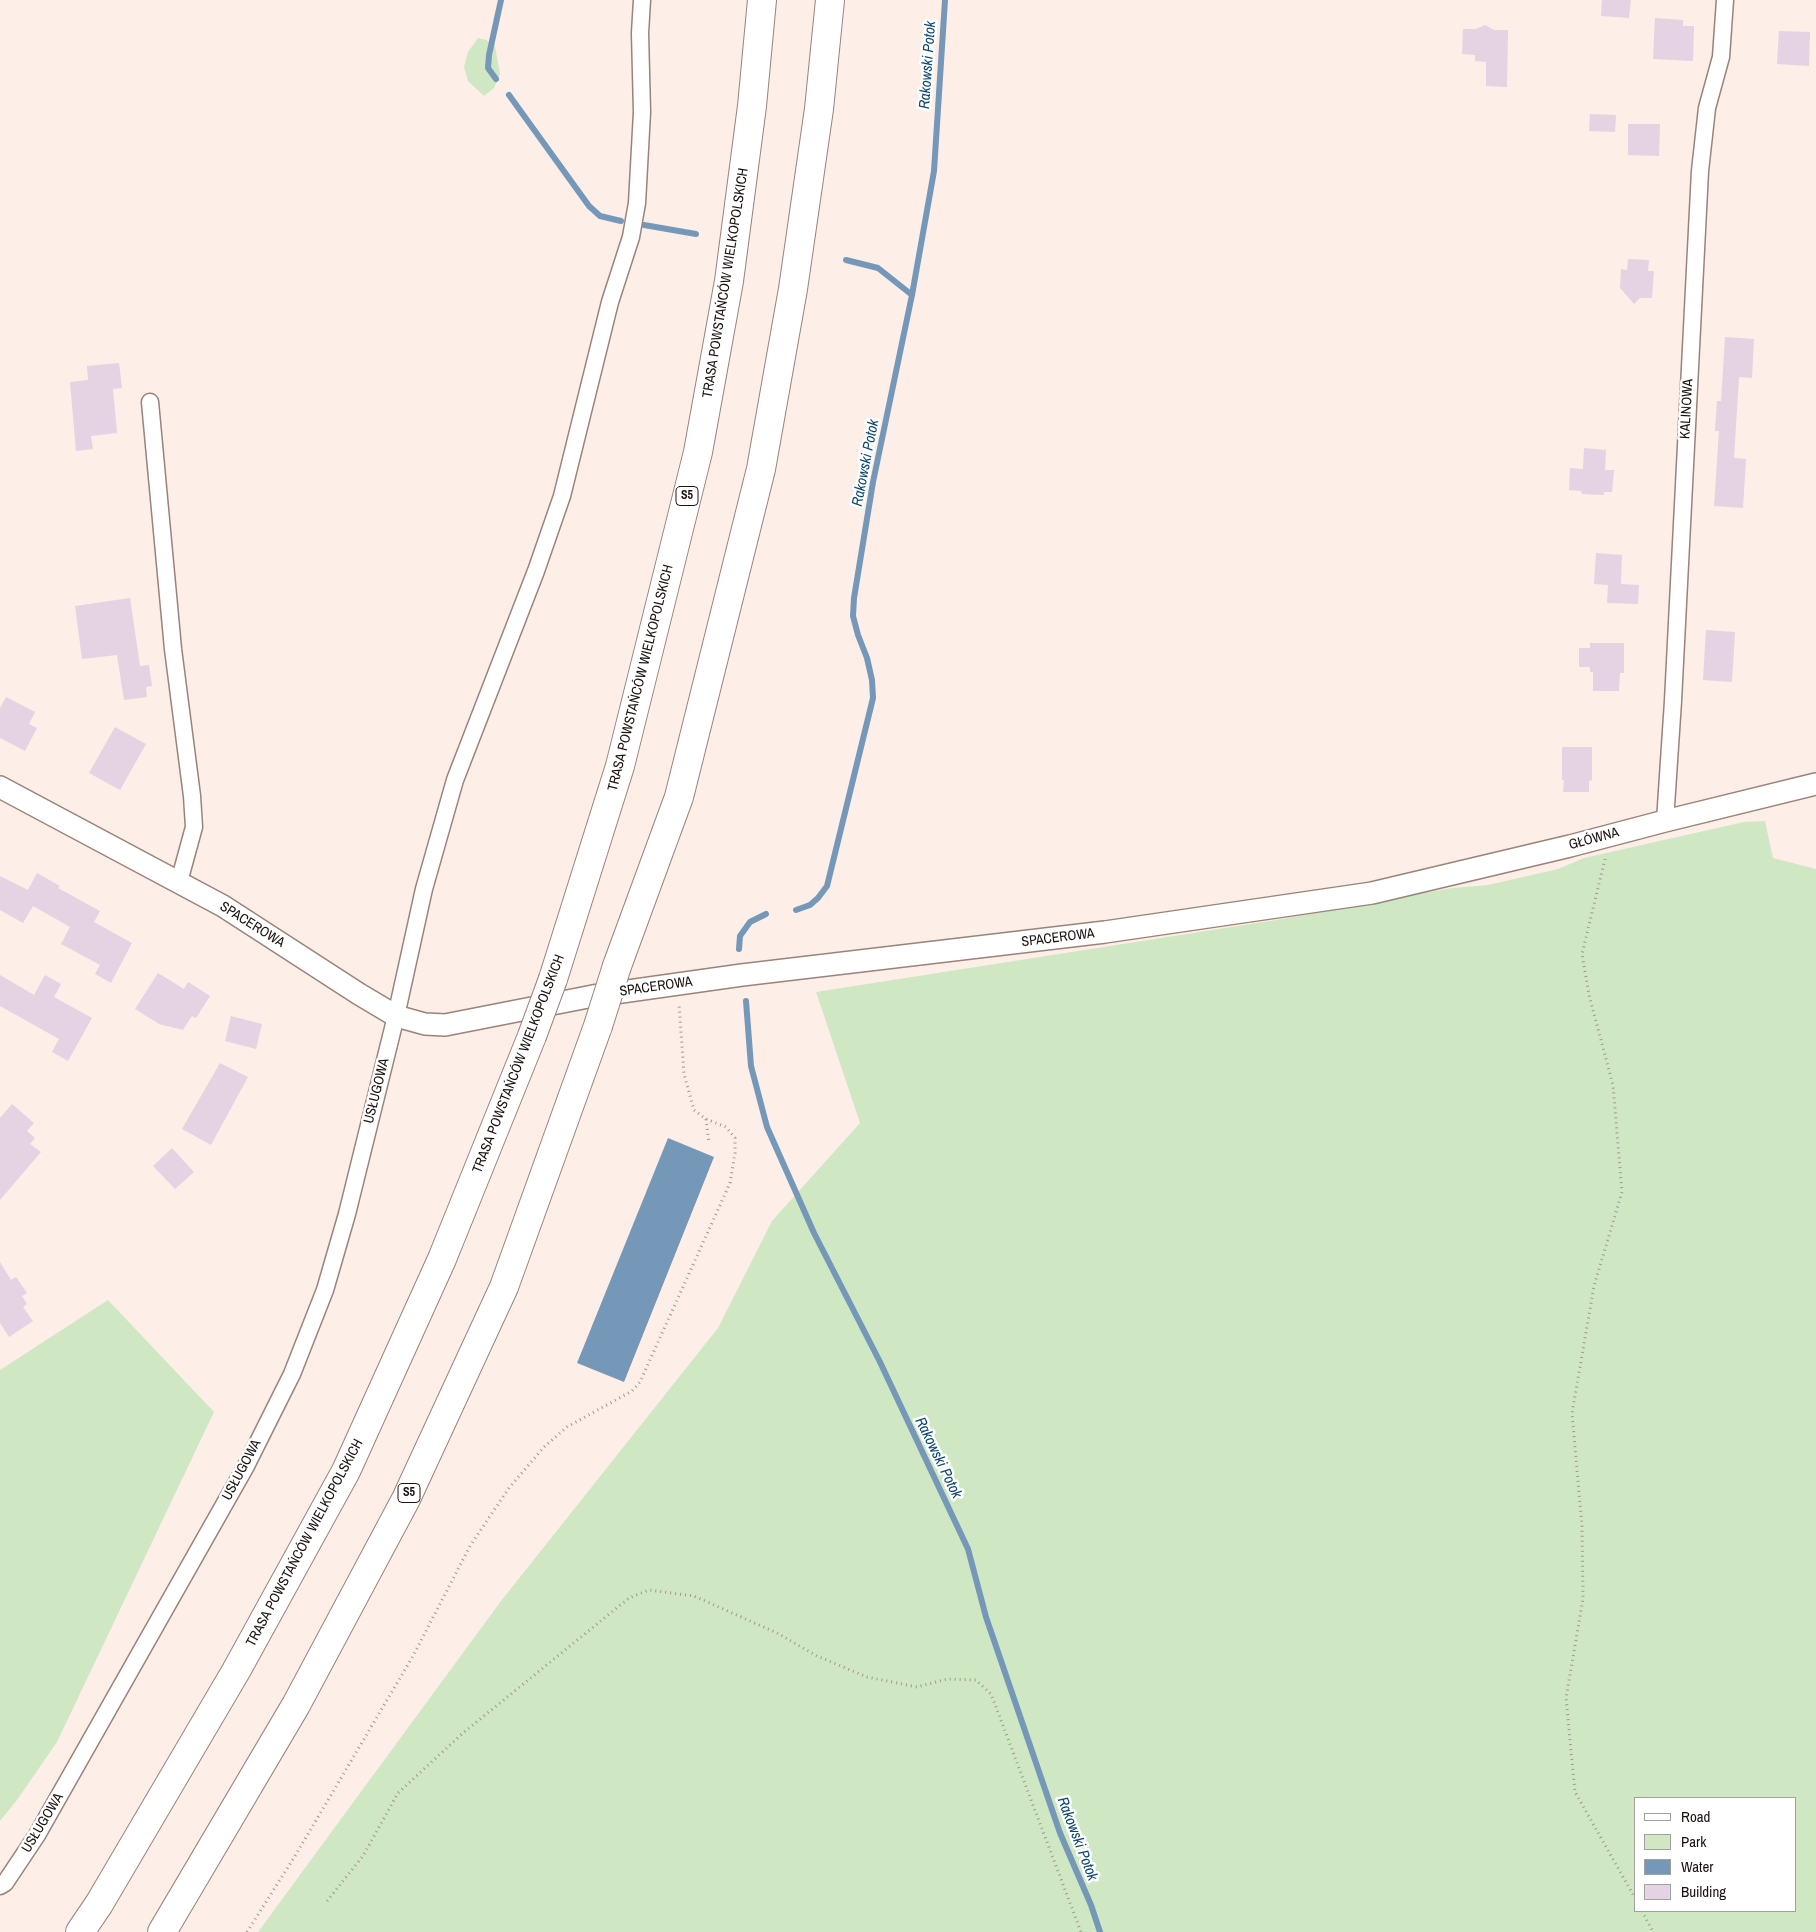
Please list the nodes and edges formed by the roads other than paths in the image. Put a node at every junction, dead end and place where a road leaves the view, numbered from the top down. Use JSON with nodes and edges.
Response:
{"nodes":[{"id":1,"x":642,"y":0,"type":"edge"},
{"id":2,"x":762,"y":0,"type":"edge"},
{"id":3,"x":830,"y":0,"type":"edge"},
{"id":4,"x":1724,"y":0,"type":"edge"},
{"id":5,"x":150,"y":402,"type":"dead end"},
{"id":6,"x":1816,"y":784,"type":"edge"},
{"id":7,"x":0,"y":787,"type":"edge"},
{"id":8,"x":1665,"y":820,"type":"junction"},
{"id":9,"x":179,"y":882,"type":"junction"},
{"id":10,"x":1372,"y":893,"type":"joint"},
{"id":11,"x":396,"y":1016,"type":"junction"},
{"id":12,"x":0,"y":1886,"type":"edge"},
{"id":13,"x":80,"y":1932,"type":"edge"},
{"id":14,"x":162,"y":1932,"type":"edge"}],
"edges":[{"from":1,"to":11,"type":"street","name":"USŁUGOWA"},
{"from":2,"to":13,"type":"highway","name":"TRASA POWSTAŃCÓW WIELKOPOLSKICH","number":"S5","bridge":true},
{"from":3,"to":14,"type":"highway","number":"S5","bridge":true},
{"from":4,"to":8,"type":"street","name":"KALINOWA"},
{"from":5,"to":9,"type":"street"},
{"from":6,"to":8,"type":"street","name":"GŁÓWNA"},
{"from":7,"to":9,"type":"street","name":"SPACEROWA"},
{"from":8,"to":10,"type":"street","name":"GŁÓWNA"},
{"from":9,"to":11,"type":"street","name":"SPACEROWA"},
{"from":10,"to":11,"type":"street","name":"SPACEROWA"},
{"from":11,"to":12,"type":"street","name":"USŁUGOWA"}]}
